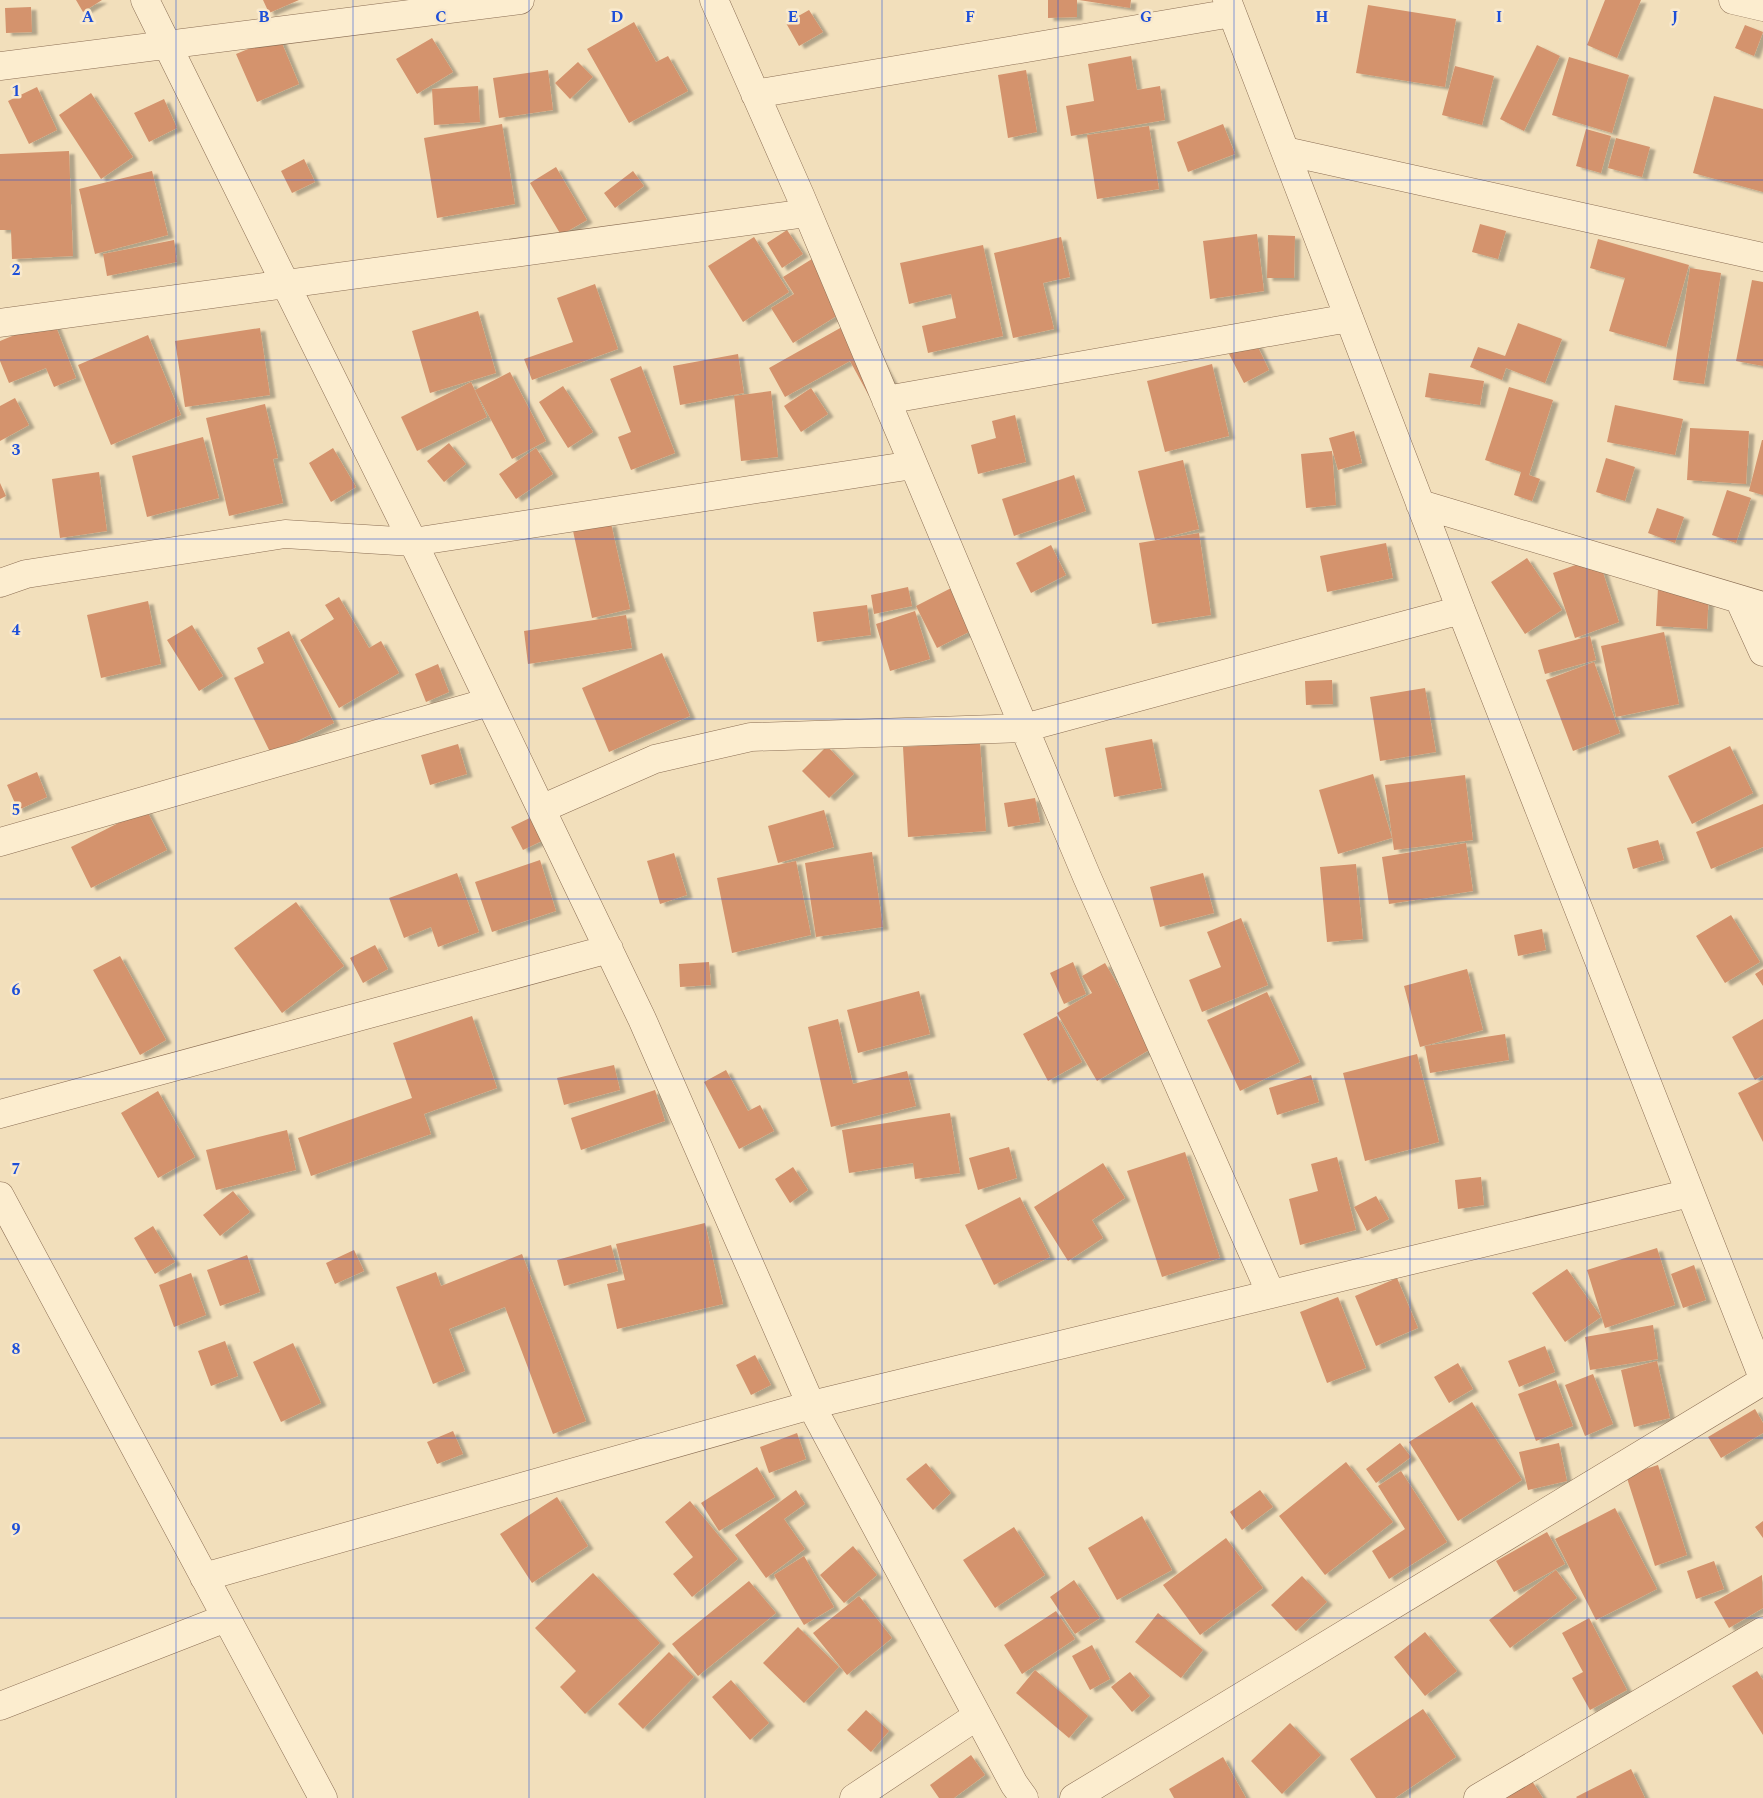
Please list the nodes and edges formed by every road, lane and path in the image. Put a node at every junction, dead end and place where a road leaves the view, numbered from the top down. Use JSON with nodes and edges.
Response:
{"nodes":[{"id":1,"x":145,"y":0,"type":"edge"},
{"id":2,"x":520,"y":0,"type":"edge"},
{"id":3,"x":714,"y":0,"type":"edge"},
{"id":4,"x":1733,"y":0,"type":"edge"},
{"id":5,"x":1230,"y":6,"type":"edge"},
{"id":6,"x":1763,"y":7,"type":"edge"},
{"id":7,"x":166,"y":44,"type":"junction"},
{"id":8,"x":0,"y":66,"type":"edge"},
{"id":9,"x":755,"y":94,"type":"junction"},
{"id":10,"x":1285,"y":151,"type":"junction"},
{"id":11,"x":807,"y":213,"type":"junction"},
{"id":12,"x":1763,"y":257,"type":"edge"},
{"id":13,"x":286,"y":285,"type":"junction"},
{"id":14,"x":1349,"y":318,"type":"junction"},
{"id":15,"x":0,"y":323,"type":"edge"},
{"id":16,"x":886,"y":400,"type":"junction"},
{"id":17,"x":913,"y":465,"type":"junction"},
{"id":18,"x":1420,"y":504,"type":"junction"},
{"id":19,"x":413,"y":542,"type":"junction"},
{"id":20,"x":0,"y":583,"type":"edge"},
{"id":21,"x":1751,"y":603,"type":"edge"},
{"id":22,"x":1461,"y":610,"type":"junction"},
{"id":23,"x":1763,"y":652,"type":"edge"},
{"id":24,"x":489,"y":702,"type":"junction"},
{"id":25,"x":1024,"y":728,"type":"junction"},
{"id":26,"x":541,"y":809,"type":"junction"},
{"id":27,"x":0,"y":842,"type":"edge"},
{"id":28,"x":608,"y":949,"type":"junction"},
{"id":29,"x":0,"y":1114,"type":"edge"},
{"id":30,"x":1690,"y":1193,"type":"junction"},
{"id":31,"x":0,"y":1196,"type":"edge"},
{"id":32,"x":1271,"y":1294,"type":"junction"},
{"id":33,"x":1763,"y":1379,"type":"edge"},
{"id":34,"x":811,"y":1405,"type":"junction"},
{"id":35,"x":204,"y":1577,"type":"junction"},
{"id":36,"x":226,"y":1618,"type":"junction"},
{"id":37,"x":1763,"y":1631,"type":"edge"},
{"id":38,"x":0,"y":1706,"type":"edge"},
{"id":39,"x":977,"y":1716,"type":"junction"},
{"id":40,"x":323,"y":1798,"type":"edge"},
{"id":41,"x":854,"y":1798,"type":"edge"},
{"id":42,"x":1024,"y":1798,"type":"edge"},
{"id":43,"x":1074,"y":1798,"type":"edge"},
{"id":44,"x":1478,"y":1798,"type":"edge"}],
"edges":[{"from":1,"to":7,"type":"street"},
{"from":2,"to":7,"type":"street"},
{"from":3,"to":9,"type":"street"},
{"from":4,"to":6,"type":"street"},
{"from":5,"to":9,"type":"street"},
{"from":5,"to":10,"type":"street"},
{"from":7,"to":8,"type":"street"},
{"from":7,"to":13,"type":"street"},
{"from":9,"to":11,"type":"street"},
{"from":10,"to":12,"type":"street"},
{"from":10,"to":14,"type":"street"},
{"from":11,"to":13,"type":"street"},
{"from":11,"to":16,"type":"street"},
{"from":13,"to":15,"type":"street"},
{"from":13,"to":19,"type":"street"},
{"from":14,"to":16,"type":"street"},
{"from":14,"to":18,"type":"street"},
{"from":16,"to":17,"type":"street"},
{"from":17,"to":19,"type":"street"},
{"from":17,"to":25,"type":"street"},
{"from":18,"to":21,"type":"street"},
{"from":18,"to":22,"type":"street"},
{"from":19,"to":20,"type":"street"},
{"from":19,"to":24,"type":"street"},
{"from":21,"to":23,"type":"street"},
{"from":22,"to":25,"type":"street"},
{"from":22,"to":30,"type":"street"},
{"from":24,"to":26,"type":"street"},
{"from":24,"to":27,"type":"street"},
{"from":25,"to":26,"type":"street"},
{"from":25,"to":32,"type":"street"},
{"from":26,"to":28,"type":"street"},
{"from":28,"to":29,"type":"street"},
{"from":28,"to":34,"type":"street"},
{"from":30,"to":32,"type":"street"},
{"from":30,"to":33,"type":"street"},
{"from":31,"to":35,"type":"street"},
{"from":32,"to":34,"type":"street"},
{"from":33,"to":43,"type":"street"},
{"from":34,"to":35,"type":"street"},
{"from":34,"to":39,"type":"street"},
{"from":35,"to":36,"type":"street"},
{"from":36,"to":38,"type":"street"},
{"from":36,"to":40,"type":"street"},
{"from":37,"to":44,"type":"street"},
{"from":39,"to":41,"type":"street"},
{"from":39,"to":42,"type":"street"}]}
